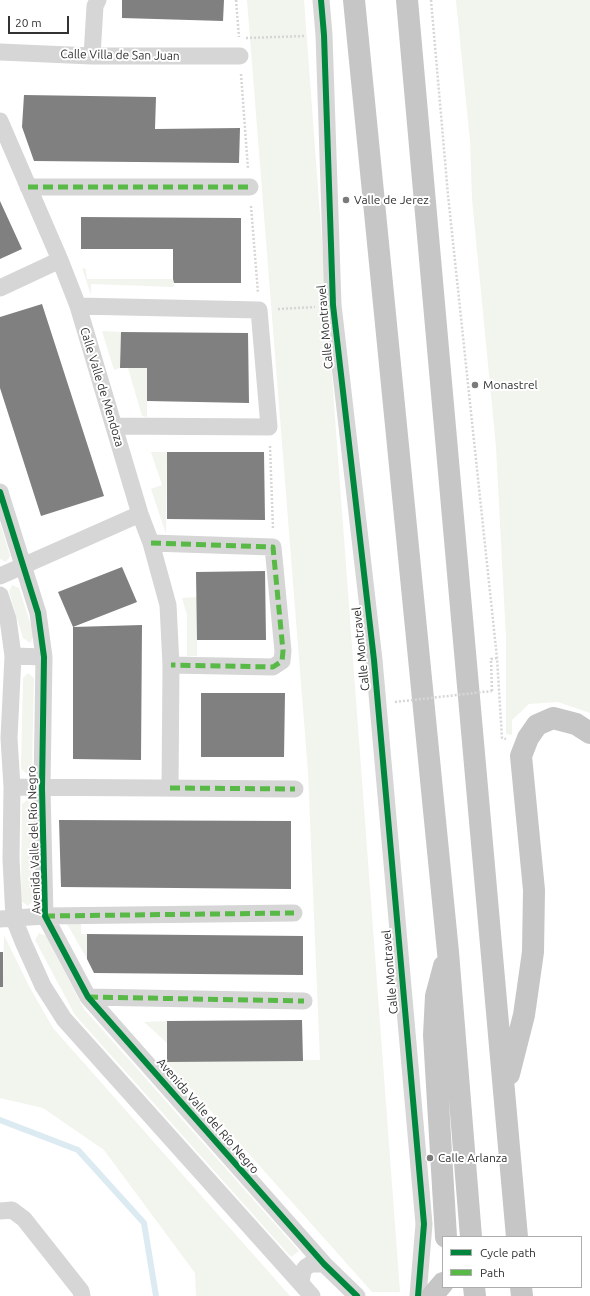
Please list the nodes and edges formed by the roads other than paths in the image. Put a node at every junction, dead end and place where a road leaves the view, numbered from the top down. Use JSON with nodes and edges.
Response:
{"nodes":[{"id":1,"x":98,"y":0,"type":"edge"},
{"id":2,"x":321,"y":0,"type":"edge"},
{"id":3,"x":354,"y":0,"type":"edge"},
{"id":4,"x":407,"y":0,"type":"edge"},
{"id":5,"x":0,"y":52,"type":"edge"},
{"id":6,"x":92,"y":56,"type":"junction"},
{"id":7,"x":240,"y":56,"type":"road end"},
{"id":8,"x":0,"y":121,"type":"edge"},
{"id":9,"x":28,"y":187,"type":"junction"},
{"id":10,"x":250,"y":187,"type":"road end"},
{"id":11,"x":60,"y":260,"type":"junction"},
{"id":12,"x":0,"y":288,"type":"edge"},
{"id":13,"x":78,"y":306,"type":"junction"},
{"id":14,"x":114,"y":426,"type":"junction"},
{"id":15,"x":0,"y":492,"type":"edge"},
{"id":16,"x":140,"y":514,"type":"junction"},
{"id":17,"x":151,"y":544,"type":"junction"},
{"id":18,"x":23,"y":566,"type":"junction"},
{"id":19,"x":0,"y":576,"type":"edge"},
{"id":20,"x":0,"y":595,"type":"edge"},
{"id":21,"x":13,"y":656,"type":"junction"},
{"id":22,"x":44,"y":657,"type":"junction"},
{"id":23,"x":171,"y":666,"type":"junction"},
{"id":24,"x":590,"y":733,"type":"edge"},
{"id":25,"x":4,"y":738,"type":"edge"},
{"id":26,"x":12,"y":787,"type":"junction"},
{"id":27,"x":42,"y":788,"type":"junction"},
{"id":28,"x":170,"y":788,"type":"junction"},
{"id":29,"x":295,"y":789,"type":"dead end"},
{"id":30,"x":294,"y":913,"type":"dead end"},
{"id":31,"x":45,"y":916,"type":"junction"},
{"id":32,"x":7,"y":919,"type":"edge"},
{"id":33,"x":448,"y":952,"type":"junction"},
{"id":34,"x":88,"y":997,"type":"junction"},
{"id":35,"x":304,"y":1001,"type":"dead end"},
{"id":36,"x":505,"y":1091,"type":"junction"},
{"id":37,"x":0,"y":1211,"type":"edge"},
{"id":38,"x":446,"y":1236,"type":"edge"},
{"id":39,"x":471,"y":1236,"type":"edge"},
{"id":40,"x":517,"y":1236,"type":"edge"},
{"id":41,"x":324,"y":1264,"type":"junction"},
{"id":42,"x":301,"y":1282,"type":"junction"},
{"id":43,"x":442,"y":1284,"type":"edge"},
{"id":44,"x":82,"y":1296,"type":"edge"},
{"id":45,"x":312,"y":1296,"type":"edge"},
{"id":46,"x":357,"y":1296,"type":"edge"},
{"id":47,"x":418,"y":1296,"type":"edge"},
{"id":48,"x":432,"y":1296,"type":"edge"}],
"edges":[{"from":1,"to":6,"type":"street"},
{"from":2,"to":47,"type":"street","name":"Calle Montravel"},
{"from":3,"to":33,"type":"highway"},
{"from":4,"to":36,"type":"highway"},
{"from":5,"to":6,"type":"street","name":"Calle Villa de San Juan"},
{"from":6,"to":7,"type":"street","name":"Calle Villa de San Juan"},
{"from":8,"to":9,"type":"street","name":"Calle Valle de Mendoza"},
{"from":9,"to":10,"type":"street"},
{"from":9,"to":11,"type":"street","name":"Calle Valle de Mendoza"},
{"from":11,"to":12,"type":"street"},
{"from":11,"to":13,"type":"street","name":"Calle Valle de Mendoza"},
{"from":13,"to":14,"type":"street","name":"Calle Valle de Mendoza"},
{"from":13,"to":14,"type":"street"},
{"from":14,"to":16,"type":"street","name":"Calle Valle de Mendoza"},
{"from":15,"to":18,"type":"street","name":"Avenida Valle del Río Negro"},
{"from":16,"to":17,"type":"street","name":"Calle Valle de Mendoza"},
{"from":16,"to":18,"type":"street"},
{"from":17,"to":23,"type":"street","name":"Calle Valle de Mendoza"},
{"from":17,"to":23,"type":"street"},
{"from":18,"to":19,"type":"street"},
{"from":18,"to":22,"type":"street","name":"Avenida Valle del Río Negro"},
{"from":20,"to":21,"type":"street","name":"Avenida Valle del Río Negro"},
{"from":21,"to":22,"type":"street"},
{"from":21,"to":25,"type":"street","name":"Avenida Valle del Río Negro"},
{"from":22,"to":27,"type":"street","name":"Avenida Valle del Río Negro"},
{"from":23,"to":28,"type":"street","name":"Calle Valle de Mendoza"},
{"from":24,"to":36,"type":"highway"},
{"from":25,"to":26,"type":"street","name":"Avenida Valle del Río Negro"},
{"from":26,"to":27,"type":"street"},
{"from":26,"to":32,"type":"street","name":"Avenida Valle del Río Negro"},
{"from":27,"to":28,"type":"street"},
{"from":27,"to":31,"type":"street","name":"Avenida Valle del Río Negro"},
{"from":28,"to":29,"type":"street"},
{"from":30,"to":31,"type":"street"},
{"from":31,"to":32,"type":"street"},
{"from":31,"to":34,"type":"street","name":"Avenida Valle del Río Negro"},
{"from":32,"to":42,"type":"street","name":"Avenida Valle del Río Negro"},
{"from":33,"to":38,"type":"highway"},
{"from":33,"to":39,"type":"highway"},
{"from":34,"to":35,"type":"street"},
{"from":34,"to":41,"type":"street","name":"Avenida Valle del Río Negro"},
{"from":36,"to":40,"type":"highway"},
{"from":37,"to":44,"type":"street"},
{"from":41,"to":42,"type":"street"},
{"from":41,"to":46,"type":"street","name":"Avenida Valle del Río Negro"},
{"from":42,"to":45,"type":"street","name":"Avenida Valle del Río Negro"},
{"from":43,"to":48,"type":"highway"}]}
